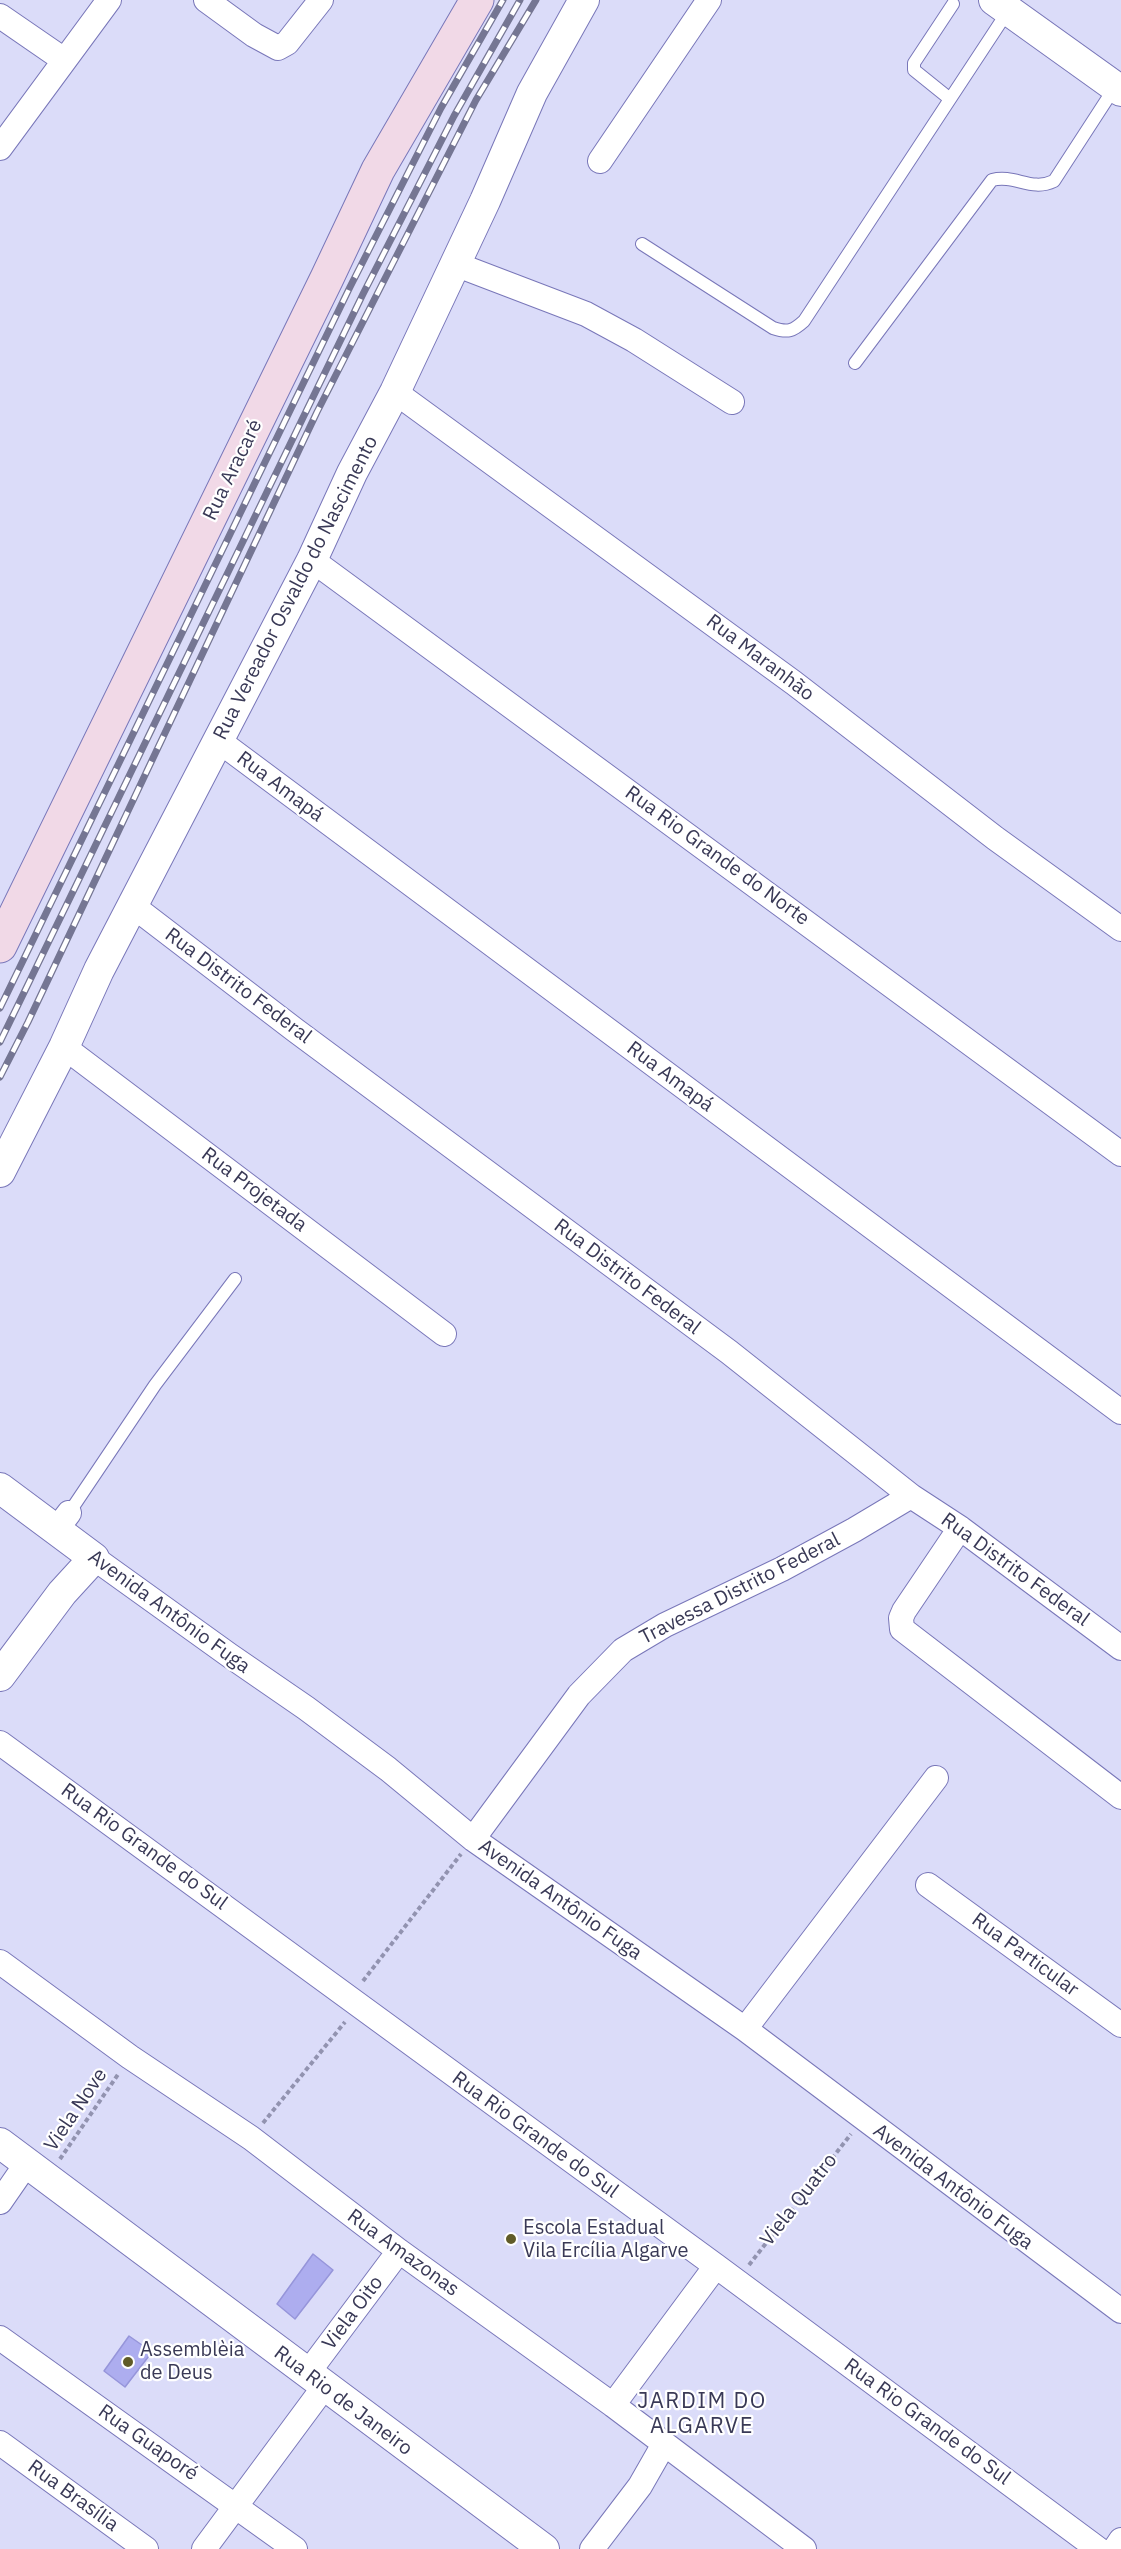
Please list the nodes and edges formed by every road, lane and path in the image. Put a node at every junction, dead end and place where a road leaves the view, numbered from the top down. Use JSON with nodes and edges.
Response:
{"nodes":[{"id":1,"x":109,"y":0,"type":"edge"},
{"id":2,"x":206,"y":0,"type":"edge"},
{"id":3,"x":321,"y":0,"type":"edge"},
{"id":4,"x":477,"y":0,"type":"edge"},
{"id":5,"x":584,"y":0,"type":"edge"},
{"id":6,"x":709,"y":0,"type":"edge"},
{"id":7,"x":953,"y":4,"type":"dead end"},
{"id":8,"x":1001,"y":5,"type":"edge"},
{"id":9,"x":0,"y":16,"type":"edge"},
{"id":10,"x":64,"y":60,"type":"junction"},
{"id":11,"x":1118,"y":89,"type":"edge"},
{"id":12,"x":950,"y":99,"type":"junction"},
{"id":13,"x":0,"y":148,"type":"edge"},
{"id":14,"x":600,"y":162,"type":"dead end"},
{"id":15,"x":642,"y":244,"type":"dead end"},
{"id":16,"x":456,"y":264,"type":"junction"},
{"id":17,"x":855,"y":363,"type":"dead end"},
{"id":18,"x":395,"y":392,"type":"junction"},
{"id":19,"x":732,"y":402,"type":"dead end"},
{"id":20,"x":312,"y":560,"type":"junction"},
{"id":21,"x":219,"y":741,"type":"junction"},
{"id":22,"x":133,"y":906,"type":"junction"},
{"id":23,"x":1121,"y":929,"type":"edge"},
{"id":24,"x":0,"y":946,"type":"edge"},
{"id":25,"x":64,"y":1047,"type":"junction"},
{"id":26,"x":1121,"y":1154,"type":"edge"},
{"id":27,"x":0,"y":1172,"type":"edge"},
{"id":28,"x":235,"y":1279,"type":"dead end"},
{"id":29,"x":444,"y":1334,"type":"dead end"},
{"id":30,"x":1121,"y":1412,"type":"edge"},
{"id":31,"x":0,"y":1488,"type":"edge"},
{"id":32,"x":911,"y":1496,"type":"junction"},
{"id":33,"x":62,"y":1522,"type":"junction"},
{"id":34,"x":960,"y":1528,"type":"junction"},
{"id":35,"x":94,"y":1558,"type":"junction"},
{"id":36,"x":1121,"y":1648,"type":"edge"},
{"id":37,"x":0,"y":1676,"type":"edge"},
{"id":38,"x":0,"y":1743,"type":"edge"},
{"id":39,"x":936,"y":1778,"type":"dead end"},
{"id":40,"x":1121,"y":1797,"type":"edge"},
{"id":41,"x":473,"y":1839,"type":"junction"},
{"id":42,"x":928,"y":1885,"type":"dead end"},
{"id":43,"x":0,"y":1962,"type":"edge"},
{"id":44,"x":354,"y":2002,"type":"junction"},
{"id":45,"x":1121,"y":2025,"type":"edge"},
{"id":46,"x":745,"y":2029,"type":"junction"},
{"id":47,"x":130,"y":2057,"type":"junction"},
{"id":48,"x":862,"y":2119,"type":"junction"},
{"id":49,"x":250,"y":2138,"type":"junction"},
{"id":50,"x":0,"y":2143,"type":"edge"},
{"id":51,"x":37,"y":2171,"type":"junction"},
{"id":52,"x":0,"y":2202,"type":"edge"},
{"id":53,"x":399,"y":2251,"type":"junction"},
{"id":54,"x":716,"y":2266,"type":"junction"},
{"id":55,"x":736,"y":2282,"type":"junction"},
{"id":56,"x":1121,"y":2312,"type":"edge"},
{"id":57,"x":0,"y":2338,"type":"edge"},
{"id":58,"x":316,"y":2381,"type":"junction"},
{"id":59,"x":613,"y":2405,"type":"junction"},
{"id":60,"x":0,"y":2443,"type":"edge"},
{"id":61,"x":664,"y":2444,"type":"junction"},
{"id":62,"x":235,"y":2505,"type":"junction"},
{"id":63,"x":1121,"y":2540,"type":"edge"},
{"id":64,"x":146,"y":2549,"type":"edge"},
{"id":65,"x":204,"y":2549,"type":"edge"},
{"id":66,"x":296,"y":2549,"type":"edge"},
{"id":67,"x":544,"y":2549,"type":"edge"},
{"id":68,"x":592,"y":2549,"type":"edge"},
{"id":69,"x":804,"y":2549,"type":"edge"},
{"id":70,"x":1098,"y":2549,"type":"edge"},
{"id":71,"x":1115,"y":2549,"type":"edge"}],
"edges":[{"from":1,"to":10,"type":"street"},
{"from":2,"to":3,"type":"street"},
{"from":4,"to":24,"type":"main road","name":"Rua Aracaré"},
{"from":5,"to":16,"type":"street","name":"Rua Vereador Osvaldo do Nascimento"},
{"from":6,"to":14,"type":"street"},
{"from":7,"to":12,"type":"lane"},
{"from":8,"to":11,"type":"street"},
{"from":8,"to":12,"type":"lane"},
{"from":9,"to":10,"type":"street"},
{"from":10,"to":13,"type":"street"},
{"from":11,"to":17,"type":"lane"},
{"from":12,"to":15,"type":"lane"},
{"from":16,"to":18,"type":"street","name":"Rua Vereador Osvaldo do Nascimento"},
{"from":16,"to":19,"type":"street"},
{"from":18,"to":20,"type":"street","name":"Rua Vereador Osvaldo do Nascimento"},
{"from":18,"to":23,"type":"street","name":"Rua Maranhão"},
{"from":20,"to":21,"type":"street","name":"Rua Vereador Osvaldo do Nascimento"},
{"from":20,"to":26,"type":"street","name":"Rua Rio Grande do Norte"},
{"from":21,"to":22,"type":"street","name":"Rua Vereador Osvaldo do Nascimento"},
{"from":21,"to":30,"type":"street","name":"Rua Amapá"},
{"from":22,"to":25,"type":"street","name":"Rua Vereador Osvaldo do Nascimento"},
{"from":22,"to":32,"type":"street","name":"Rua Distrito Federal"},
{"from":25,"to":27,"type":"street","name":"Rua Vereador Osvaldo do Nascimento"},
{"from":25,"to":29,"type":"street","name":"Rua Projetada"},
{"from":28,"to":33,"type":"lane"},
{"from":31,"to":33,"type":"street","name":"Avenida Antônio Fuga"},
{"from":32,"to":34,"type":"street","name":"Rua Distrito Federal"},
{"from":32,"to":41,"type":"street","name":"Travessa Distrito Federal"},
{"from":33,"to":35,"type":"street","name":"Avenida Antônio Fuga"},
{"from":34,"to":36,"type":"street","name":"Rua Distrito Federal"},
{"from":34,"to":40,"type":"street"},
{"from":35,"to":37,"type":"street"},
{"from":35,"to":41,"type":"street","name":"Avenida Antônio Fuga"},
{"from":38,"to":44,"type":"street","name":"Rua Rio Grande do Sul"},
{"from":39,"to":46,"type":"street"},
{"from":41,"to":44,"type":"path"},
{"from":41,"to":46,"type":"street","name":"Avenida Antônio Fuga"},
{"from":42,"to":45,"type":"street","name":"Rua Particular"},
{"from":43,"to":47,"type":"street","name":"Rua Amazonas"},
{"from":44,"to":49,"type":"path"},
{"from":44,"to":54,"type":"street","name":"Rua Rio Grande do Sul"},
{"from":46,"to":48,"type":"street","name":"Avenida Antônio Fuga"},
{"from":47,"to":49,"type":"street","name":"Rua Amazonas"},
{"from":47,"to":51,"type":"path","name":"Viela Nove"},
{"from":48,"to":55,"type":"path","name":"Viela Quatro"},
{"from":48,"to":56,"type":"street","name":"Avenida Antônio Fuga"},
{"from":49,"to":53,"type":"street","name":"Rua Amazonas"},
{"from":50,"to":51,"type":"street","name":"Rua Rio de Janeiro"},
{"from":51,"to":52,"type":"street"},
{"from":51,"to":58,"type":"street","name":"Rua Rio de Janeiro"},
{"from":53,"to":58,"type":"street","name":"Viela Oito"},
{"from":53,"to":59,"type":"street","name":"Rua Amazonas"},
{"from":54,"to":55,"type":"street","name":"Rua Rio Grande do Sul"},
{"from":54,"to":59,"type":"street"},
{"from":55,"to":70,"type":"street","name":"Rua Rio Grande do Sul"},
{"from":57,"to":62,"type":"street","name":"Rua Guaporé"},
{"from":58,"to":62,"type":"street","name":"Viela Oito"},
{"from":58,"to":67,"type":"street","name":"Rua Rio de Janeiro"},
{"from":59,"to":61,"type":"street","name":"Rua Amazonas"},
{"from":60,"to":64,"type":"street","name":"Rua Brasília"},
{"from":61,"to":68,"type":"street"},
{"from":61,"to":69,"type":"street","name":"Rua Amazonas"},
{"from":62,"to":65,"type":"street","name":"Viela Oito"},
{"from":62,"to":66,"type":"street","name":"Rua Guaporé"},
{"from":63,"to":71,"type":"street"}]}
